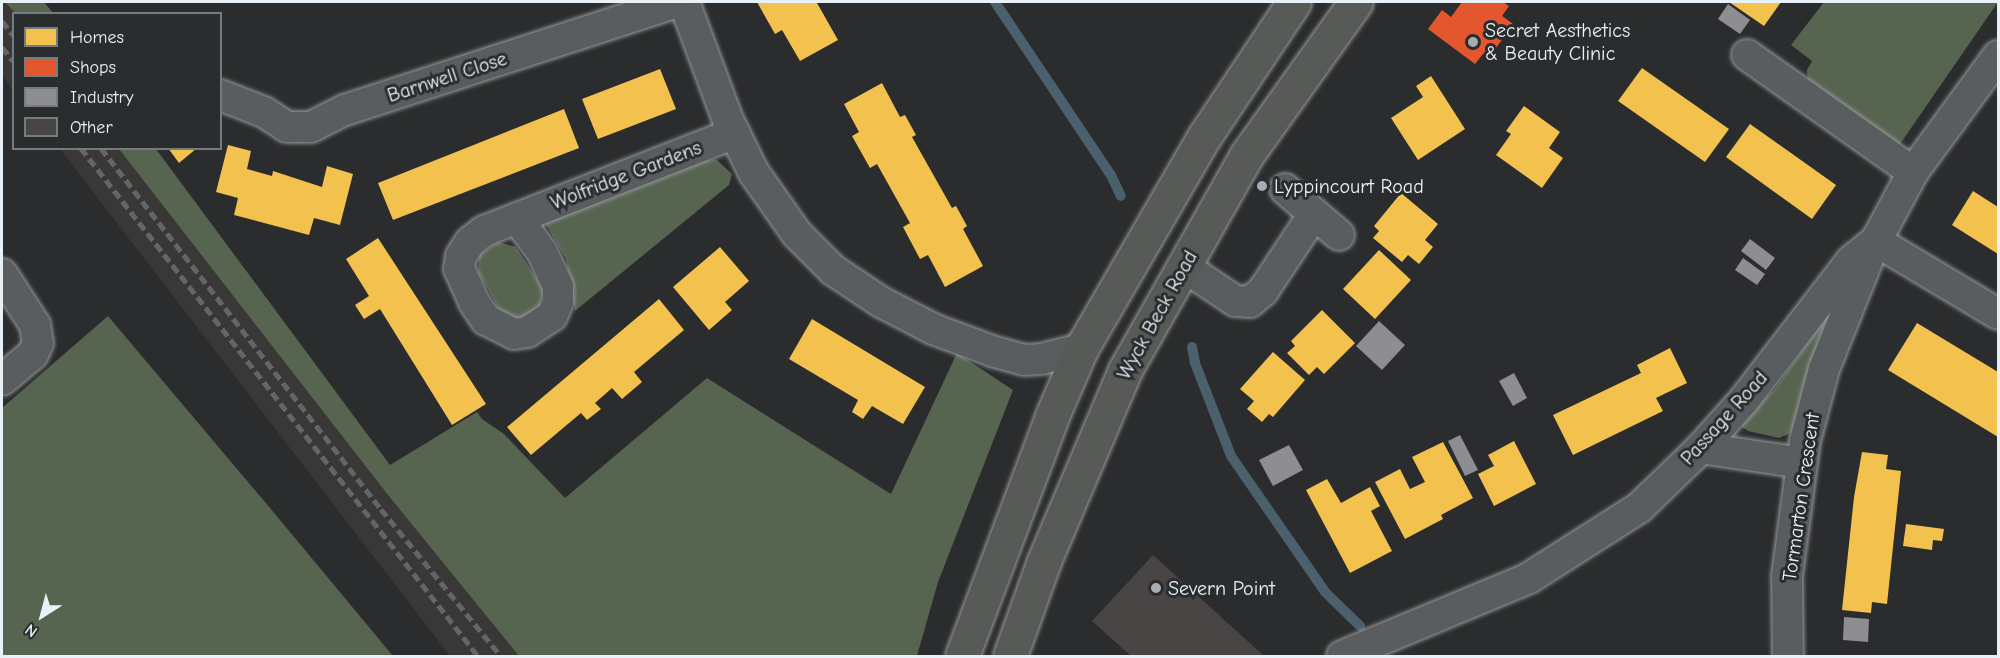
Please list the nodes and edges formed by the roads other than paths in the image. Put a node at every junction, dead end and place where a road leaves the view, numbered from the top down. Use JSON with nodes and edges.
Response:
{"nodes":[{"id":1,"x":678,"y":2,"type":"edge"},
{"id":2,"x":684,"y":2,"type":"edge"},
{"id":3,"x":1294,"y":2,"type":"edge"},
{"id":4,"x":1356,"y":2,"type":"edge"},
{"id":5,"x":1747,"y":56,"type":"dead end"},
{"id":6,"x":1998,"y":56,"type":"edge"},
{"id":7,"x":222,"y":96,"type":"edge"},
{"id":8,"x":735,"y":133,"type":"junction"},
{"id":9,"x":1913,"y":172,"type":"junction"},
{"id":10,"x":1285,"y":189,"type":"dead end"},
{"id":11,"x":1314,"y":214,"type":"junction"},
{"id":12,"x":517,"y":218,"type":"dead end"},
{"id":13,"x":1339,"y":235,"type":"dead end"},
{"id":14,"x":1876,"y":241,"type":"junction"},
{"id":15,"x":1183,"y":266,"type":"junction"},
{"id":16,"x":2,"y":274,"type":"edge"},
{"id":17,"x":1998,"y":314,"type":"edge"},
{"id":18,"x":1081,"y":349,"type":"junction"},
{"id":19,"x":2,"y":380,"type":"edge"},
{"id":20,"x":1701,"y":448,"type":"junction"},
{"id":21,"x":1802,"y":463,"type":"junction"},
{"id":22,"x":962,"y":657,"type":"edge"},
{"id":23,"x":1010,"y":657,"type":"edge"},
{"id":24,"x":1342,"y":657,"type":"edge"},
{"id":25,"x":1788,"y":657,"type":"edge"}],
"edges":[{"from":1,"to":7,"type":"street","name":"Barnwell Close"},
{"from":2,"to":8,"type":"street"},
{"from":3,"to":18,"type":"main road"},
{"from":4,"to":15,"type":"main road","name":"Wyck Beck Road"},
{"from":5,"to":9,"type":"street"},
{"from":6,"to":9,"type":"street","name":"Passage Road"},
{"from":8,"to":12,"type":"street","name":"Wolfridge Gardens"},
{"from":8,"to":18,"type":"street"},
{"from":9,"to":14,"type":"street","name":"Passage Road"},
{"from":10,"to":11,"type":"street"},
{"from":11,"to":13,"type":"street"},
{"from":11,"to":15,"type":"street"},
{"from":14,"to":17,"type":"street"},
{"from":14,"to":20,"type":"street","name":"Passage Road"},
{"from":14,"to":21,"type":"street","name":"Tormarton Crescent"},
{"from":15,"to":23,"type":"main road","name":"Wyck Beck Road"},
{"from":16,"to":19,"type":"street"},
{"from":18,"to":22,"type":"main road"},
{"from":20,"to":21,"type":"street"},
{"from":20,"to":24,"type":"street","name":"Passage Road"},
{"from":21,"to":25,"type":"street","name":"Tormarton Crescent"}]}
